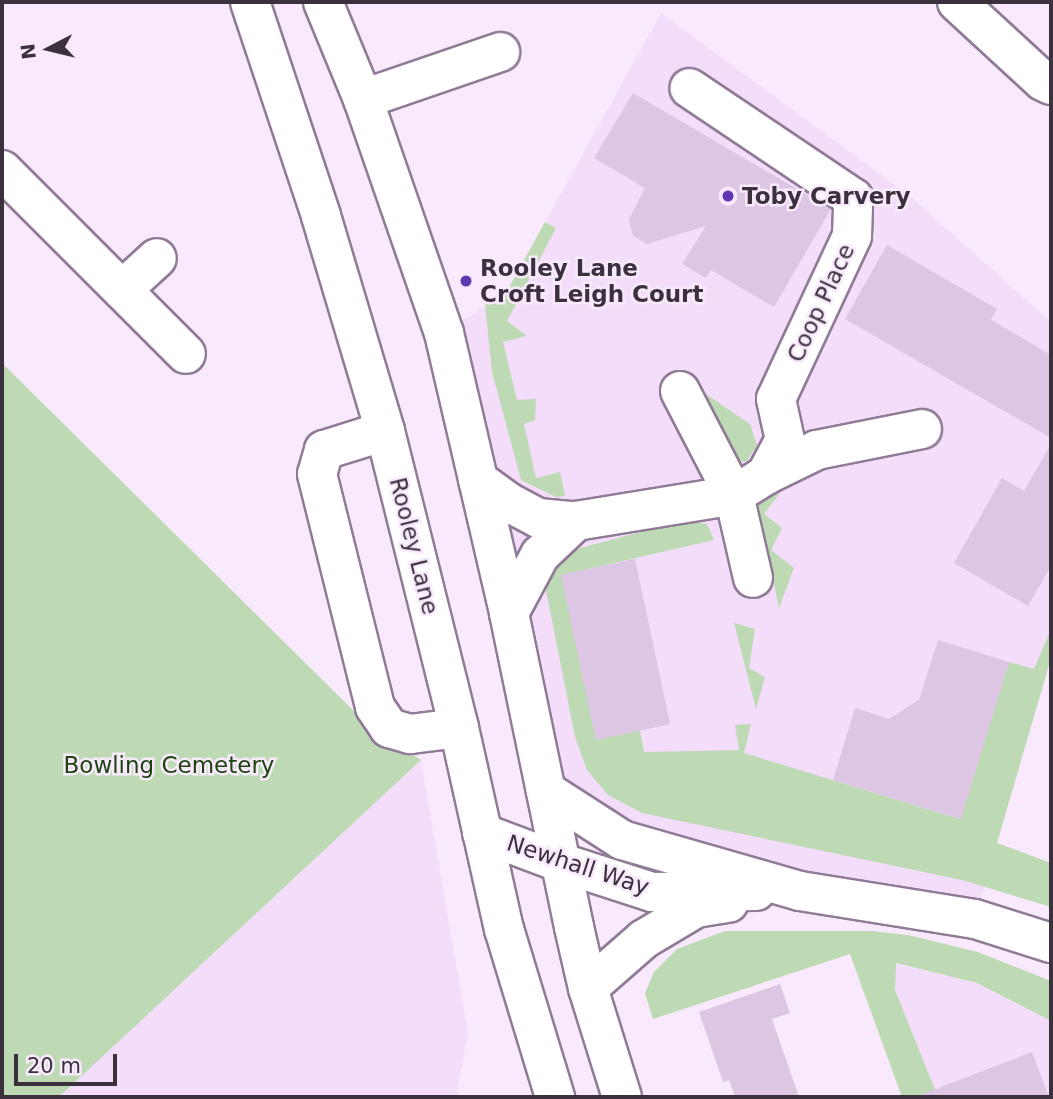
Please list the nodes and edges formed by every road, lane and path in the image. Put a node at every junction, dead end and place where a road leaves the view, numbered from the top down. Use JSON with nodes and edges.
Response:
{"nodes":[{"id":1,"x":250,"y":2,"type":"edge"},
{"id":2,"x":323,"y":2,"type":"edge"},
{"id":3,"x":957,"y":2,"type":"edge"},
{"id":4,"x":499,"y":52,"type":"dead end"},
{"id":5,"x":1051,"y":85,"type":"edge"},
{"id":6,"x":689,"y":88,"type":"dead end"},
{"id":7,"x":363,"y":99,"type":"junction"},
{"id":8,"x":2,"y":170,"type":"edge"},
{"id":9,"x":156,"y":258,"type":"dead end"},
{"id":10,"x":122,"y":290,"type":"junction"},
{"id":11,"x":186,"y":354,"type":"dead end"},
{"id":12,"x":680,"y":391,"type":"dead end"},
{"id":13,"x":922,"y":429,"type":"dead end"},
{"id":14,"x":385,"y":431,"type":"junction"},
{"id":15,"x":766,"y":475,"type":"junction"},
{"id":16,"x":478,"y":480,"type":"junction"},
{"id":17,"x":734,"y":495,"type":"junction"},
{"id":18,"x":576,"y":522,"type":"junction"},
{"id":19,"x":753,"y":578,"type":"dead end"},
{"id":20,"x":509,"y":613,"type":"junction"},
{"id":21,"x":459,"y":728,"type":"junction"},
{"id":22,"x":546,"y":791,"type":"junction"},
{"id":23,"x":482,"y":832,"type":"junction"},
{"id":24,"x":559,"y":862,"type":"junction"},
{"id":25,"x":800,"y":891,"type":"junction"},
{"id":26,"x":1051,"y":943,"type":"edge"},
{"id":27,"x":588,"y":988,"type":"junction"},
{"id":28,"x":553,"y":1095,"type":"edge"},
{"id":29,"x":622,"y":1097,"type":"edge"}],
"edges":[{"from":1,"to":14,"type":"main road","name":"Rooley Lane"},
{"from":2,"to":7,"type":"main road"},
{"from":3,"to":5,"type":"main road"},
{"from":4,"to":7,"type":"main road"},
{"from":6,"to":15,"type":"main road","name":"Coop Place"},
{"from":7,"to":16,"type":"main road"},
{"from":8,"to":10,"type":"main road"},
{"from":9,"to":10,"type":"main road"},
{"from":10,"to":11,"type":"main road"},
{"from":12,"to":17,"type":"main road"},
{"from":13,"to":15,"type":"main road"},
{"from":14,"to":21,"type":"main road","name":"Rooley Lane"},
{"from":14,"to":21,"type":"main road"},
{"from":15,"to":17,"type":"main road","name":"Coop Place"},
{"from":16,"to":18,"type":"main road","name":"Coop Place"},
{"from":16,"to":20,"type":"main road"},
{"from":17,"to":18,"type":"main road","name":"Coop Place"},
{"from":17,"to":19,"type":"main road"},
{"from":18,"to":20,"type":"main road"},
{"from":20,"to":22,"type":"main road"},
{"from":21,"to":23,"type":"main road","name":"Rooley Lane"},
{"from":22,"to":24,"type":"main road"},
{"from":22,"to":25,"type":"main road","name":"Newhall Way"},
{"from":23,"to":24,"type":"main road","name":"Newhall Way"},
{"from":23,"to":28,"type":"main road","name":"Rooley Lane"},
{"from":24,"to":25,"type":"main road","name":"Newhall Way"},
{"from":24,"to":27,"type":"main road"},
{"from":25,"to":26,"type":"main road","name":"Newhall Way"},
{"from":25,"to":27,"type":"main road","name":"Newhall Way"},
{"from":27,"to":29,"type":"main road"}]}
